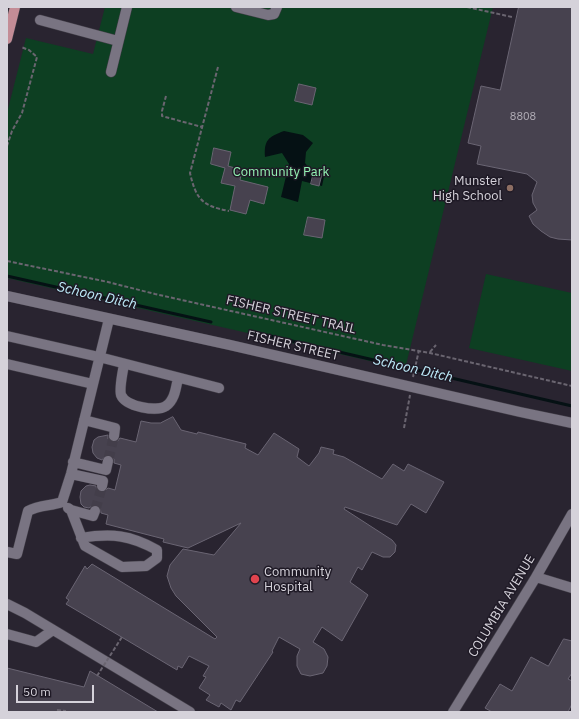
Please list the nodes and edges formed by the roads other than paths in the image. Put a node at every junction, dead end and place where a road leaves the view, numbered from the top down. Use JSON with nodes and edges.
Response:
{"nodes":[{"id":1,"x":15,"y":7,"type":"edge"},
{"id":2,"x":127,"y":7,"type":"edge"},
{"id":3,"x":236,"y":7,"type":"edge"},
{"id":4,"x":277,"y":7,"type":"edge"},
{"id":5,"x":40,"y":20,"type":"dead end"},
{"id":6,"x":7,"y":39,"type":"edge"},
{"id":7,"x":118,"y":41,"type":"junction"},
{"id":8,"x":111,"y":72,"type":"dead end"},
{"id":9,"x":7,"y":296,"type":"edge"},
{"id":10,"x":109,"y":319,"type":"junction"},
{"id":11,"x":7,"y":336,"type":"edge"},
{"id":12,"x":99,"y":358,"type":"junction"},
{"id":13,"x":7,"y":364,"type":"edge"},
{"id":14,"x":124,"y":364,"type":"junction"},
{"id":15,"x":178,"y":378,"type":"junction"},
{"id":16,"x":93,"y":384,"type":"junction"},
{"id":17,"x":219,"y":388,"type":"dead end"},
{"id":18,"x":84,"y":420,"type":"junction"},
{"id":19,"x":572,"y":423,"type":"edge"},
{"id":20,"x":114,"y":436,"type":"dead end"},
{"id":21,"x":108,"y":461,"type":"dead end"},
{"id":22,"x":73,"y":462,"type":"junction"},
{"id":23,"x":71,"y":474,"type":"junction"},
{"id":24,"x":102,"y":486,"type":"dead end"},
{"id":25,"x":62,"y":502,"type":"junction"},
{"id":26,"x":71,"y":510,"type":"junction"},
{"id":27,"x":95,"y":511,"type":"dead end"},
{"id":28,"x":572,"y":514,"type":"edge"},
{"id":29,"x":81,"y":538,"type":"junction"},
{"id":30,"x":7,"y":552,"type":"edge"},
{"id":31,"x":536,"y":577,"type":"junction"},
{"id":32,"x":572,"y":588,"type":"edge"},
{"id":33,"x":7,"y":604,"type":"edge"},
{"id":34,"x":53,"y":630,"type":"junction"},
{"id":35,"x":7,"y":634,"type":"edge"},
{"id":36,"x":190,"y":712,"type":"edge"},
{"id":37,"x":453,"y":712,"type":"edge"}],
"edges":[{"from":1,"to":6,"type":"main road"},
{"from":2,"to":7,"type":"street"},
{"from":3,"to":4,"type":"street"},
{"from":5,"to":7,"type":"street"},
{"from":7,"to":8,"type":"street"},
{"from":9,"to":10,"type":"street","name":"FISHER STREET"},
{"from":10,"to":12,"type":"street"},
{"from":10,"to":19,"type":"street","name":"FISHER STREET"},
{"from":11,"to":12,"type":"street"},
{"from":12,"to":14,"type":"street"},
{"from":12,"to":16,"type":"street"},
{"from":13,"to":16,"type":"street"},
{"from":14,"to":15,"type":"street"},
{"from":14,"to":15,"type":"street"},
{"from":15,"to":17,"type":"street"},
{"from":16,"to":18,"type":"street"},
{"from":18,"to":20,"type":"street"},
{"from":18,"to":22,"type":"street"},
{"from":21,"to":22,"type":"street"},
{"from":22,"to":23,"type":"street"},
{"from":23,"to":24,"type":"street"},
{"from":23,"to":25,"type":"street"},
{"from":25,"to":26,"type":"street"},
{"from":25,"to":30,"type":"street"},
{"from":26,"to":27,"type":"street"},
{"from":26,"to":29,"type":"street"},
{"from":28,"to":31,"type":"street","name":"COLUMBIA AVENUE"},
{"from":29,"to":29,"type":"street"},
{"from":31,"to":32,"type":"street"},
{"from":31,"to":37,"type":"street","name":"COLUMBIA AVENUE"},
{"from":33,"to":34,"type":"street"},
{"from":34,"to":35,"type":"street"},
{"from":34,"to":36,"type":"street"}]}
